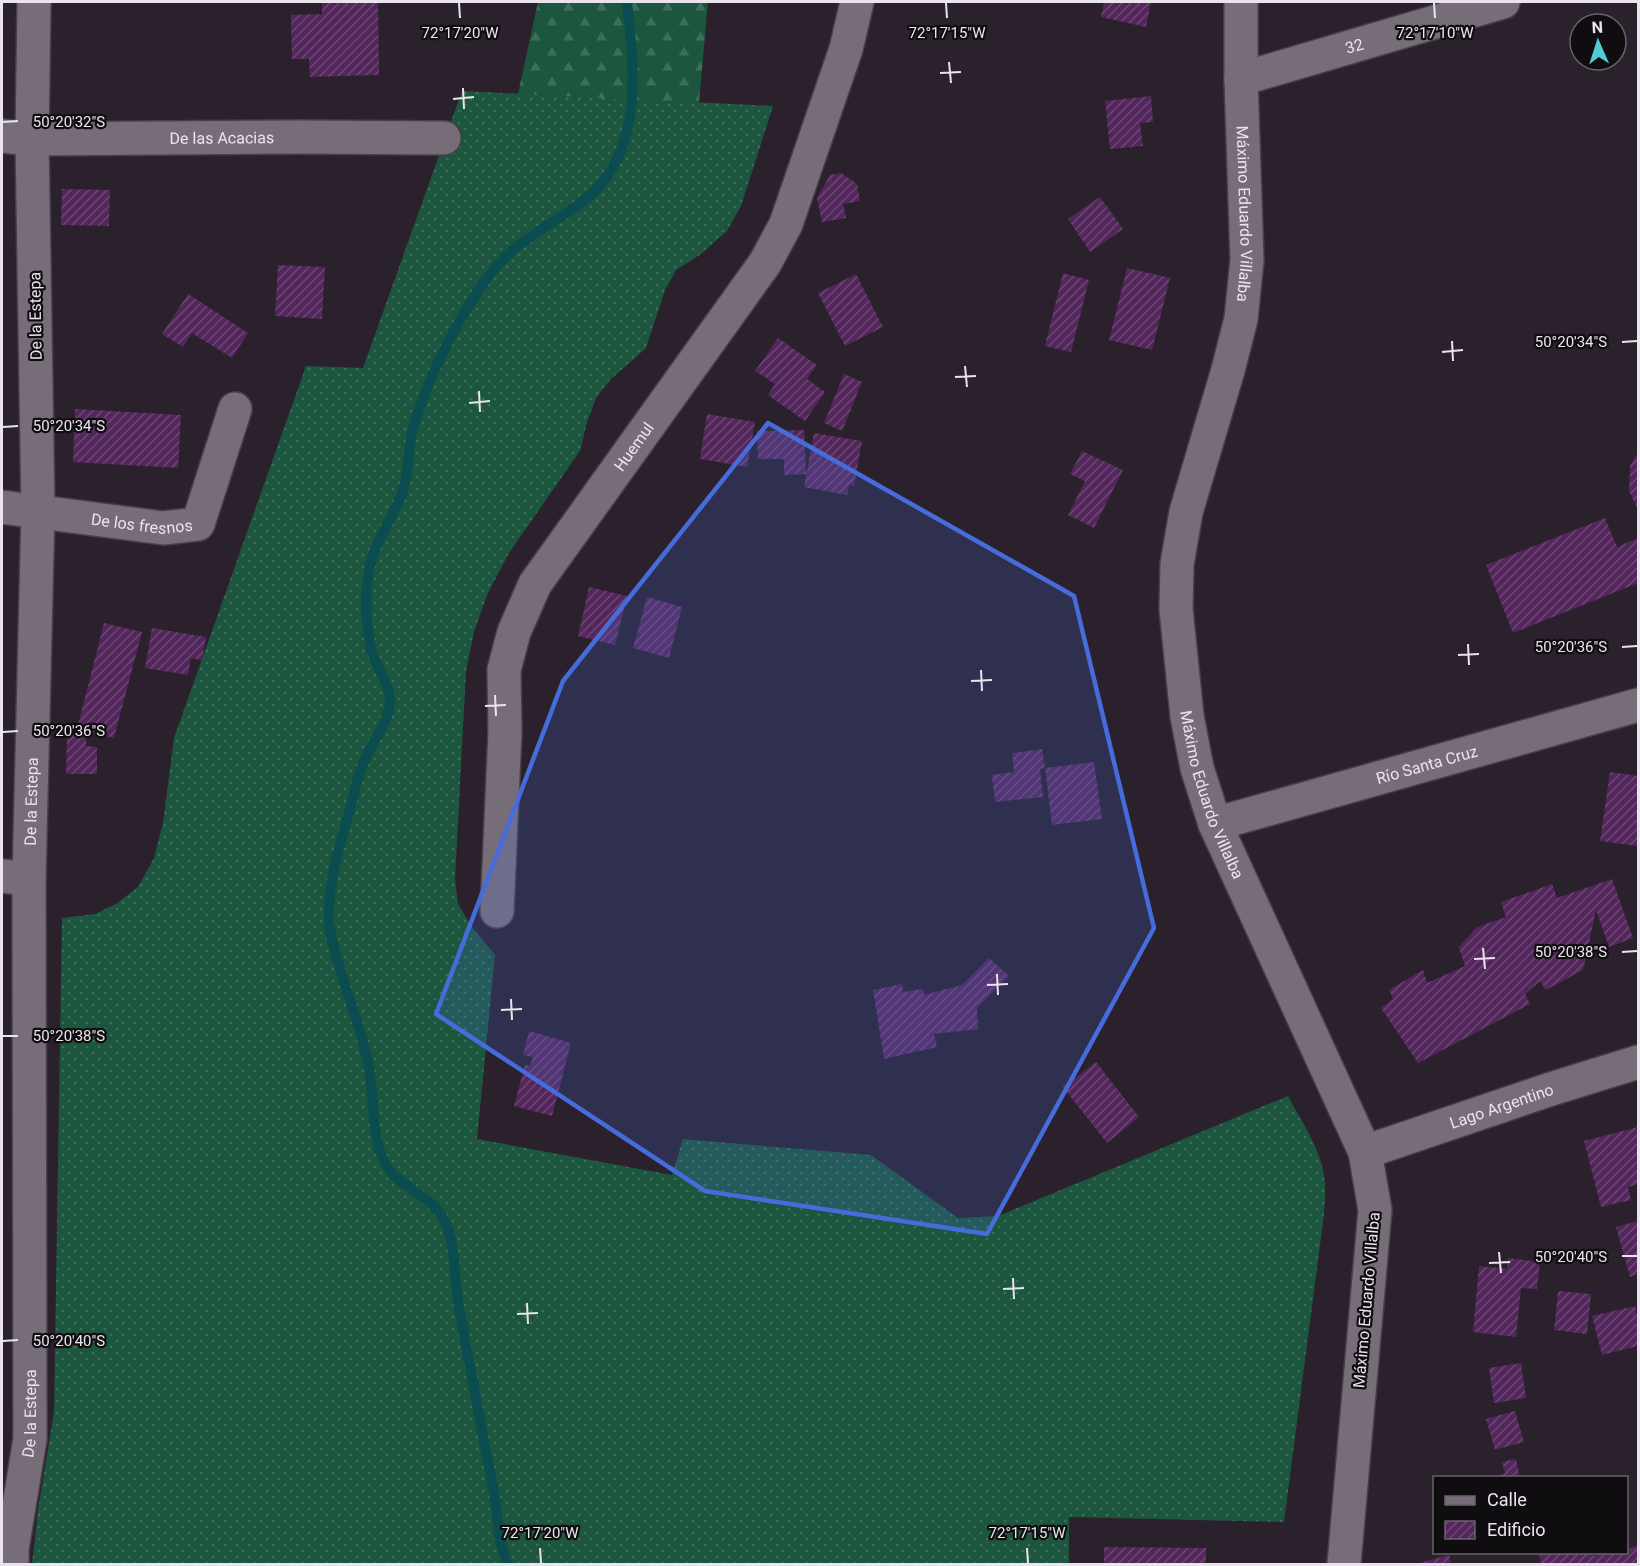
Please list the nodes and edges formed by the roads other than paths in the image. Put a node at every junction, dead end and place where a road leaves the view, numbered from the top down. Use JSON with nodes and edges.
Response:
{"nodes":[{"id":1,"x":34,"y":2,"type":"edge"},
{"id":2,"x":857,"y":2,"type":"edge"},
{"id":3,"x":1241,"y":2,"type":"edge"},
{"id":4,"x":1503,"y":2,"type":"edge"},
{"id":5,"x":1241,"y":79,"type":"junction"},
{"id":6,"x":17,"y":137,"type":"edge"},
{"id":7,"x":444,"y":138,"type":"dead end"},
{"id":8,"x":235,"y":409,"type":"dead end"},
{"id":9,"x":2,"y":507,"type":"edge"},
{"id":10,"x":38,"y":511,"type":"junction"},
{"id":11,"x":1638,"y":705,"type":"edge"},
{"id":12,"x":1215,"y":824,"type":"junction"},
{"id":13,"x":15,"y":878,"type":"edge"},
{"id":14,"x":497,"y":911,"type":"dead end"},
{"id":15,"x":1638,"y":1062,"type":"edge"},
{"id":16,"x":1365,"y":1152,"type":"junction"},
{"id":17,"x":12,"y":1564,"type":"edge"},
{"id":18,"x":1344,"y":1564,"type":"edge"}],
"edges":[{"from":1,"to":6,"type":"street","name":"De la Estepa"},
{"from":2,"to":14,"type":"street","name":"Huemul"},
{"from":3,"to":5,"type":"street","name":"Máximo Eduardo Villalba"},
{"from":4,"to":5,"type":"street","name":"32"},
{"from":5,"to":12,"type":"street","name":"Máximo Eduardo Villalba"},
{"from":6,"to":7,"type":"street","name":"De las Acacias"},
{"from":6,"to":10,"type":"street","name":"De la Estepa"},
{"from":8,"to":10,"type":"street","name":"De los fresnos"},
{"from":9,"to":10,"type":"street","name":"De los fresnos"},
{"from":10,"to":13,"type":"street","name":"De la Estepa"},
{"from":11,"to":12,"type":"street","name":"Río Santa Cruz"},
{"from":12,"to":16,"type":"street","name":"Máximo Eduardo Villalba"},
{"from":13,"to":17,"type":"street","name":"De la Estepa"},
{"from":15,"to":16,"type":"street","name":"Lago Argentino"},
{"from":16,"to":18,"type":"street","name":"Máximo Eduardo Villalba"}]}
